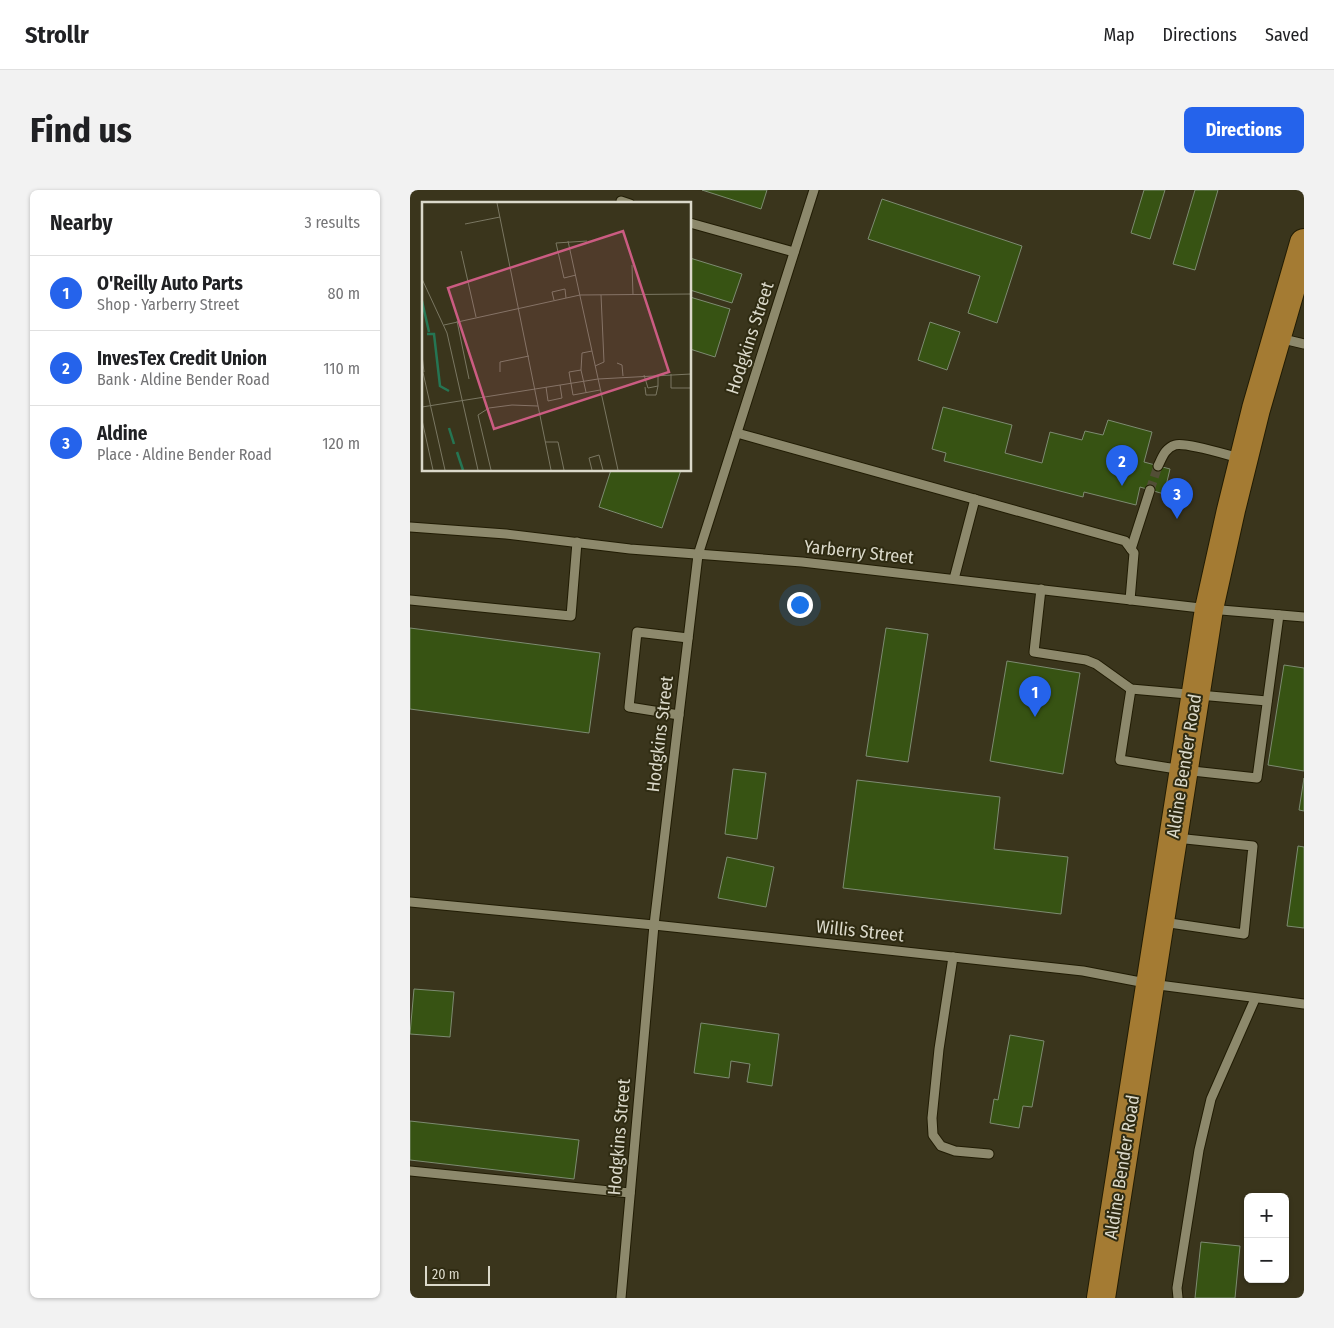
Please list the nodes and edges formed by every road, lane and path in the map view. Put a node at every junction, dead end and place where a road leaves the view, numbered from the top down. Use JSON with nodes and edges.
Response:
{"nodes":[{"id":1,"x":814,"y":190,"type":"edge"},
{"id":2,"x":691,"y":222,"type":"edge"},
{"id":3,"x":1303,"y":250,"type":"edge"},
{"id":4,"x":794,"y":252,"type":"junction"},
{"id":5,"x":1277,"y":337,"type":"junction"},
{"id":6,"x":1304,"y":344,"type":"edge"},
{"id":7,"x":737,"y":433,"type":"junction"},
{"id":8,"x":1244,"y":459,"type":"junction"},
{"id":9,"x":1158,"y":466,"type":"tunnel mouth"},
{"id":10,"x":1150,"y":490,"type":"tunnel mouth"},
{"id":11,"x":975,"y":499,"type":"junction"},
{"id":12,"x":410,"y":526,"type":"edge"},
{"id":13,"x":577,"y":542,"type":"junction"},
{"id":14,"x":1131,"y":549,"type":"junction"},
{"id":15,"x":698,"y":555,"type":"junction"},
{"id":16,"x":954,"y":579,"type":"junction"},
{"id":17,"x":1041,"y":589,"type":"junction"},
{"id":18,"x":410,"y":600,"type":"edge"},
{"id":19,"x":1130,"y":600,"type":"junction"},
{"id":20,"x":1210,"y":609,"type":"junction"},
{"id":21,"x":1279,"y":614,"type":"junction"},
{"id":22,"x":1304,"y":616,"type":"edge"},
{"id":23,"x":688,"y":638,"type":"junction"},
{"id":24,"x":1131,"y":689,"type":"junction"},
{"id":25,"x":1195,"y":695,"type":"junction"},
{"id":26,"x":1267,"y":701,"type":"junction"},
{"id":27,"x":679,"y":715,"type":"junction"},
{"id":28,"x":1183,"y":770,"type":"junction"},
{"id":29,"x":1173,"y":838,"type":"junction"},
{"id":30,"x":410,"y":902,"type":"edge"},
{"id":31,"x":1160,"y":922,"type":"junction"},
{"id":32,"x":654,"y":925,"type":"junction"},
{"id":33,"x":953,"y":957,"type":"junction"},
{"id":34,"x":1150,"y":984,"type":"junction"},
{"id":35,"x":1254,"y":999,"type":"junction"},
{"id":36,"x":1304,"y":1004,"type":"edge"},
{"id":37,"x":988,"y":1154,"type":"dead end"},
{"id":38,"x":410,"y":1171,"type":"edge"},
{"id":39,"x":630,"y":1193,"type":"junction"},
{"id":40,"x":621,"y":1298,"type":"edge"},
{"id":41,"x":1101,"y":1298,"type":"edge"},
{"id":42,"x":1178,"y":1298,"type":"edge"}],
"edges":[{"from":1,"to":4,"type":"street","name":"Hodgkins Street"},
{"from":2,"to":4,"type":"street"},
{"from":3,"to":5,"type":"main road","name":"Aldine Bender Road"},
{"from":4,"to":7,"type":"street","name":"Hodgkins Street"},
{"from":5,"to":6,"type":"street"},
{"from":5,"to":8,"type":"main road","name":"Aldine Bender Road"},
{"from":7,"to":11,"type":"street"},
{"from":7,"to":15,"type":"street","name":"Hodgkins Street"},
{"from":8,"to":9,"type":"street"},
{"from":8,"to":20,"type":"main road","name":"Aldine Bender Road"},
{"from":10,"to":14,"type":"street"},
{"from":11,"to":14,"type":"street"},
{"from":11,"to":16,"type":"street"},
{"from":12,"to":13,"type":"street","name":"Yarberry Street"},
{"from":13,"to":15,"type":"street","name":"Yarberry Street"},
{"from":13,"to":18,"type":"street"},
{"from":14,"to":19,"type":"street"},
{"from":15,"to":16,"type":"street","name":"Yarberry Street"},
{"from":15,"to":23,"type":"street","name":"Hodgkins Street"},
{"from":16,"to":17,"type":"street","name":"Yarberry Street"},
{"from":17,"to":19,"type":"street","name":"Yarberry Street"},
{"from":17,"to":24,"type":"street"},
{"from":19,"to":20,"type":"street","name":"Yarberry Street"},
{"from":20,"to":21,"type":"street","name":"Yarberry Street"},
{"from":20,"to":25,"type":"main road","name":"Aldine Bender Road"},
{"from":21,"to":22,"type":"street","name":"Yarberry Street"},
{"from":21,"to":26,"type":"street"},
{"from":23,"to":27,"type":"street","name":"Hodgkins Street"},
{"from":23,"to":27,"type":"street"},
{"from":24,"to":25,"type":"street"},
{"from":24,"to":28,"type":"street"},
{"from":25,"to":26,"type":"street"},
{"from":25,"to":28,"type":"main road","name":"Aldine Bender Road"},
{"from":26,"to":28,"type":"street"},
{"from":27,"to":32,"type":"street","name":"Hodgkins Street"},
{"from":28,"to":29,"type":"main road","name":"Aldine Bender Road"},
{"from":29,"to":31,"type":"main road","name":"Aldine Bender Road"},
{"from":29,"to":31,"type":"street"},
{"from":30,"to":32,"type":"street","name":"Willis Street"},
{"from":31,"to":34,"type":"main road","name":"Aldine Bender Road"},
{"from":32,"to":33,"type":"street","name":"Willis Street"},
{"from":32,"to":39,"type":"street","name":"Hodgkins Street"},
{"from":33,"to":34,"type":"street","name":"Willis Street"},
{"from":33,"to":37,"type":"street"},
{"from":34,"to":35,"type":"street","name":"Willis Street"},
{"from":34,"to":41,"type":"main road","name":"Aldine Bender Road"},
{"from":35,"to":36,"type":"street","name":"Willis Street"},
{"from":35,"to":42,"type":"street"},
{"from":38,"to":39,"type":"street"},
{"from":39,"to":40,"type":"street","name":"Hodgkins Street"}]}
